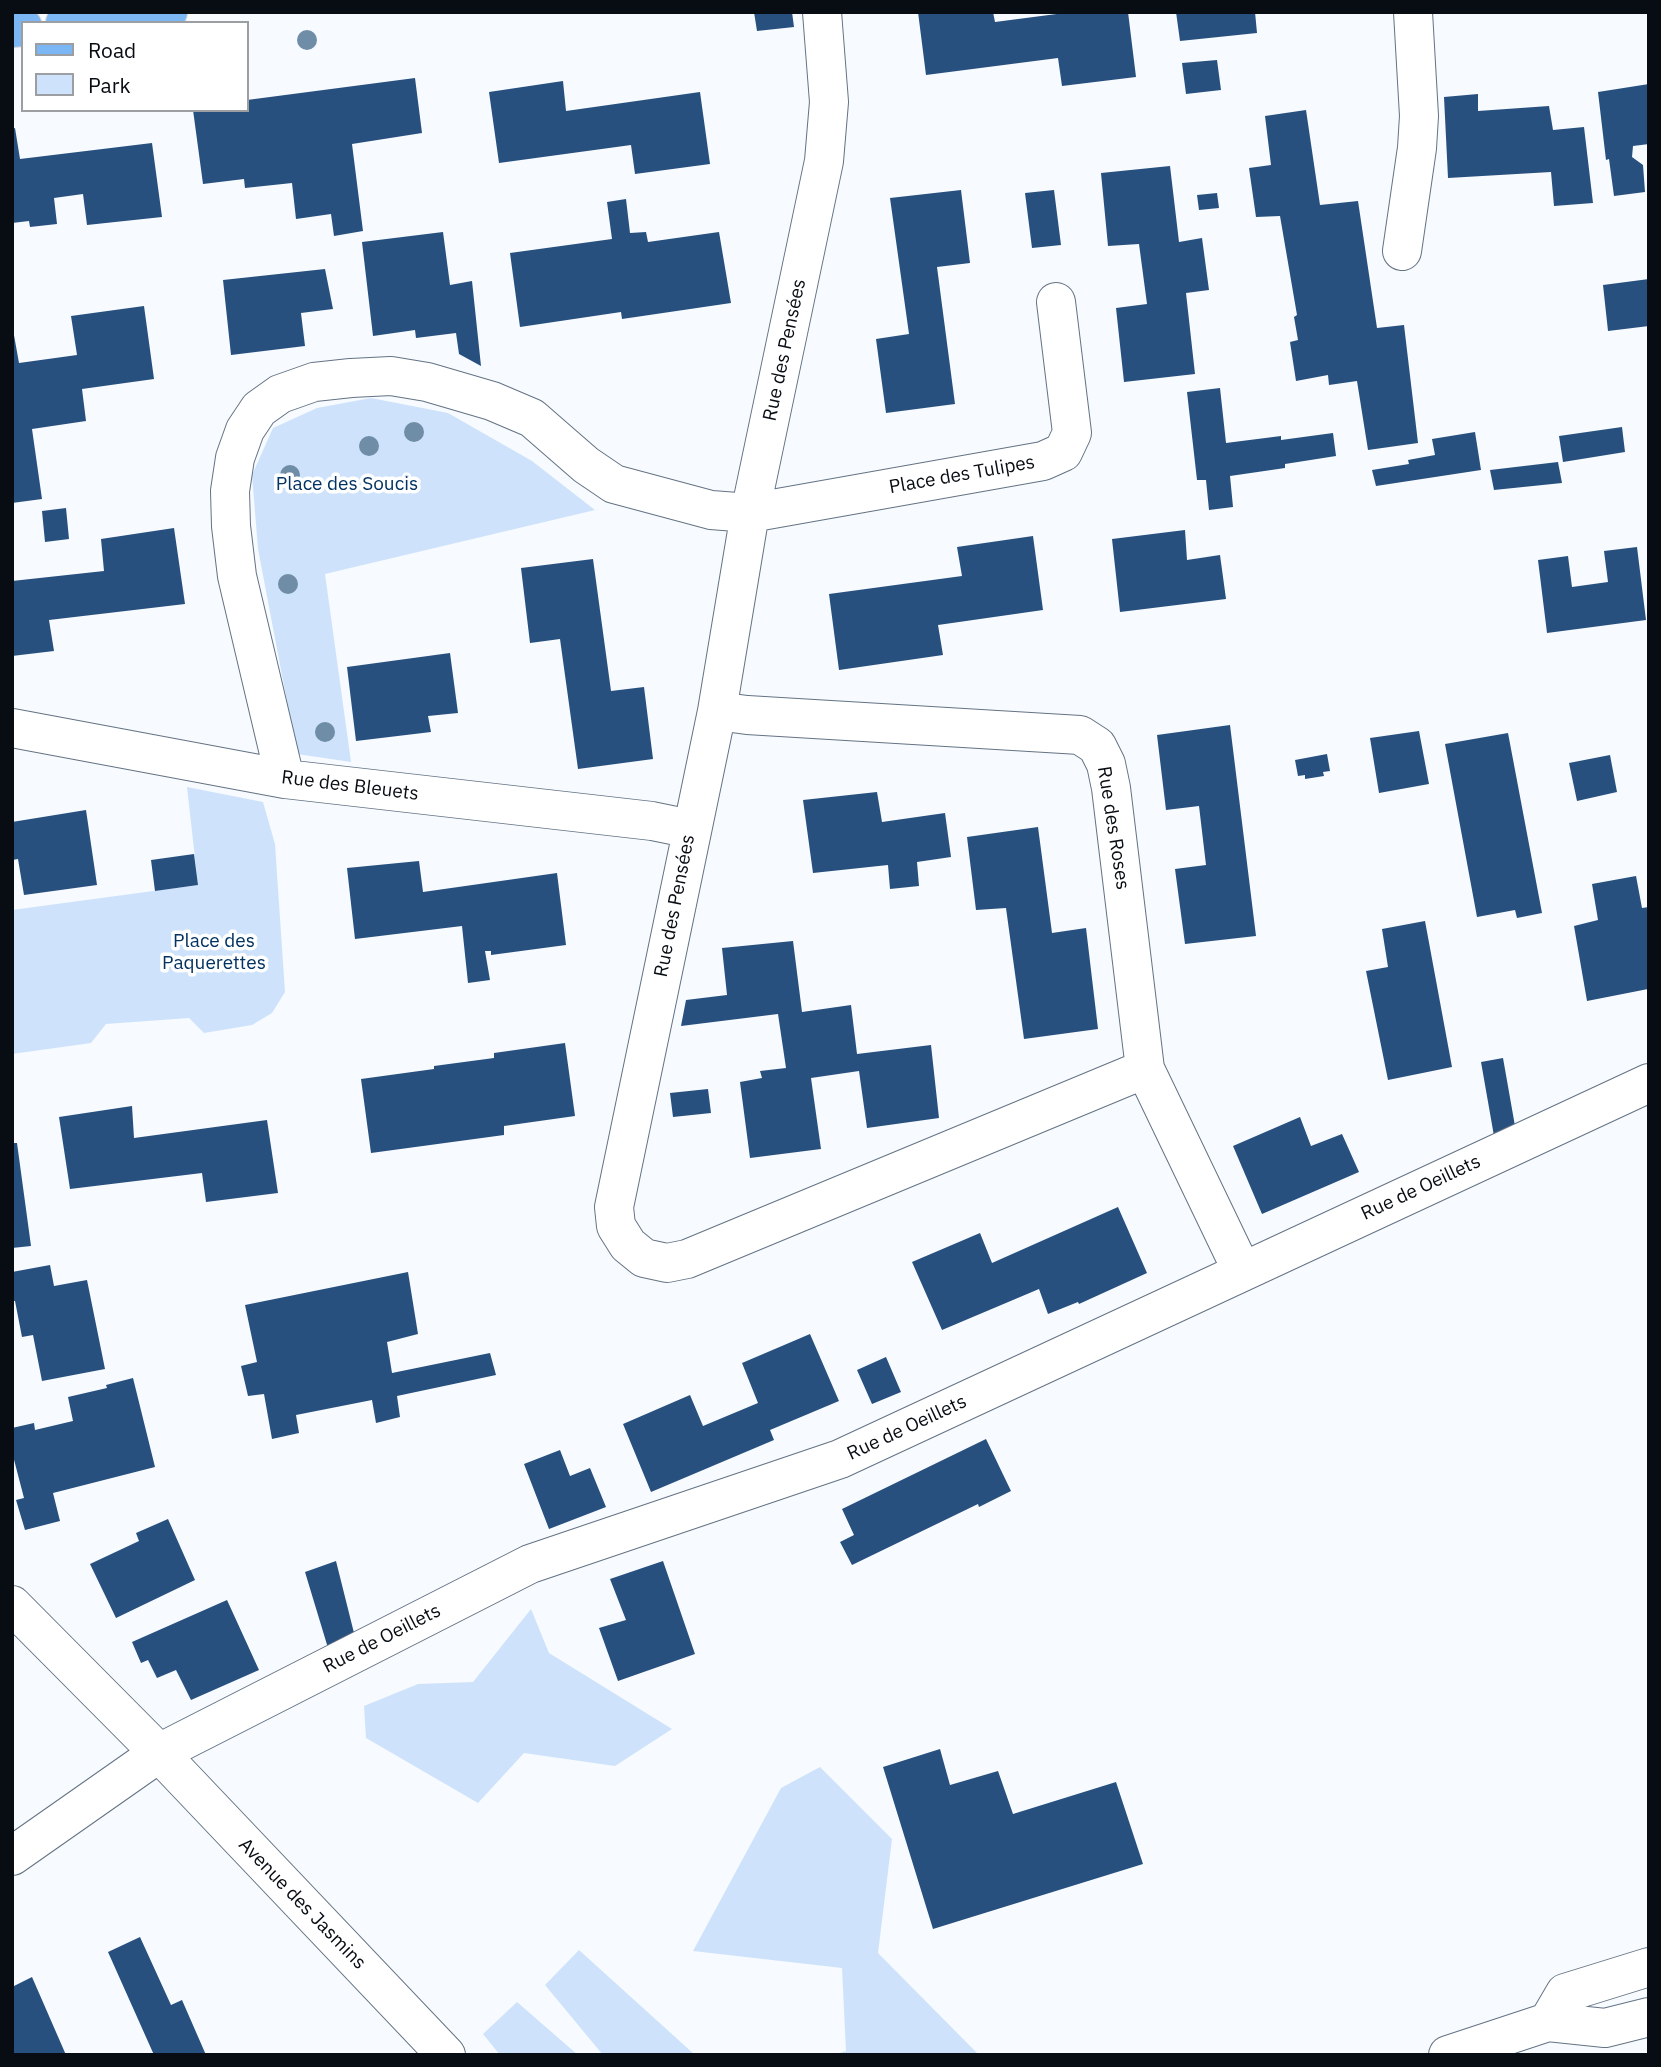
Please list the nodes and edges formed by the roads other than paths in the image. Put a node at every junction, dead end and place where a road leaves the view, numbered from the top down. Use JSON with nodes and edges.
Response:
{"nodes":[{"id":1,"x":168,"y":12,"type":"edge"},
{"id":2,"x":822,"y":12,"type":"edge"},
{"id":3,"x":1413,"y":12,"type":"edge"},
{"id":4,"x":84,"y":21,"type":"edge"},
{"id":5,"x":1402,"y":251,"type":"dead end"},
{"id":6,"x":1056,"y":302,"type":"dead end"},
{"id":7,"x":750,"y":513,"type":"junction"},
{"id":8,"x":717,"y":710,"type":"junction"},
{"id":9,"x":12,"y":728,"type":"edge"},
{"id":10,"x":285,"y":779,"type":"junction"},
{"id":11,"x":691,"y":830,"type":"junction"},
{"id":12,"x":1145,"y":1069,"type":"junction"},
{"id":13,"x":1649,"y":1083,"type":"edge"},
{"id":14,"x":1242,"y":1271,"type":"junction"},
{"id":15,"x":12,"y":1605,"type":"edge"},
{"id":16,"x":159,"y":1753,"type":"junction"},
{"id":17,"x":12,"y":1856,"type":"edge"},
{"id":18,"x":1649,"y":1967,"type":"edge"},
{"id":19,"x":1649,"y":2017,"type":"edge"},
{"id":20,"x":1548,"y":2022,"type":"junction"},
{"id":21,"x":446,"y":2055,"type":"edge"},
{"id":22,"x":1448,"y":2055,"type":"edge"}],
"edges":[{"from":1,"to":4,"type":"main road"},
{"from":2,"to":7,"type":"street","name":"Rue des Pensées"},
{"from":3,"to":5,"type":"street"},
{"from":6,"to":7,"type":"street","name":"Place des Tulipes"},
{"from":7,"to":8,"type":"street","name":"Rue des Pensées"},
{"from":7,"to":10,"type":"street"},
{"from":8,"to":11,"type":"street","name":"Rue des Pensées"},
{"from":8,"to":12,"type":"street","name":"Rue des Roses"},
{"from":9,"to":10,"type":"street","name":"Rue des Bleuets"},
{"from":10,"to":11,"type":"street","name":"Rue des Bleuets"},
{"from":11,"to":12,"type":"street","name":"Rue des Pensées"},
{"from":12,"to":14,"type":"street","name":"Rue des Roses"},
{"from":13,"to":14,"type":"street","name":"Rue de Oeillets"},
{"from":14,"to":16,"type":"street","name":"Rue de Oeillets"},
{"from":15,"to":16,"type":"street","name":"Avenue des Jasmins"},
{"from":16,"to":17,"type":"street","name":"Rue de Oeillets"},
{"from":16,"to":21,"type":"street","name":"Avenue des Jasmins"},
{"from":18,"to":20,"type":"street"},
{"from":19,"to":20,"type":"street"},
{"from":20,"to":22,"type":"street"}]}
